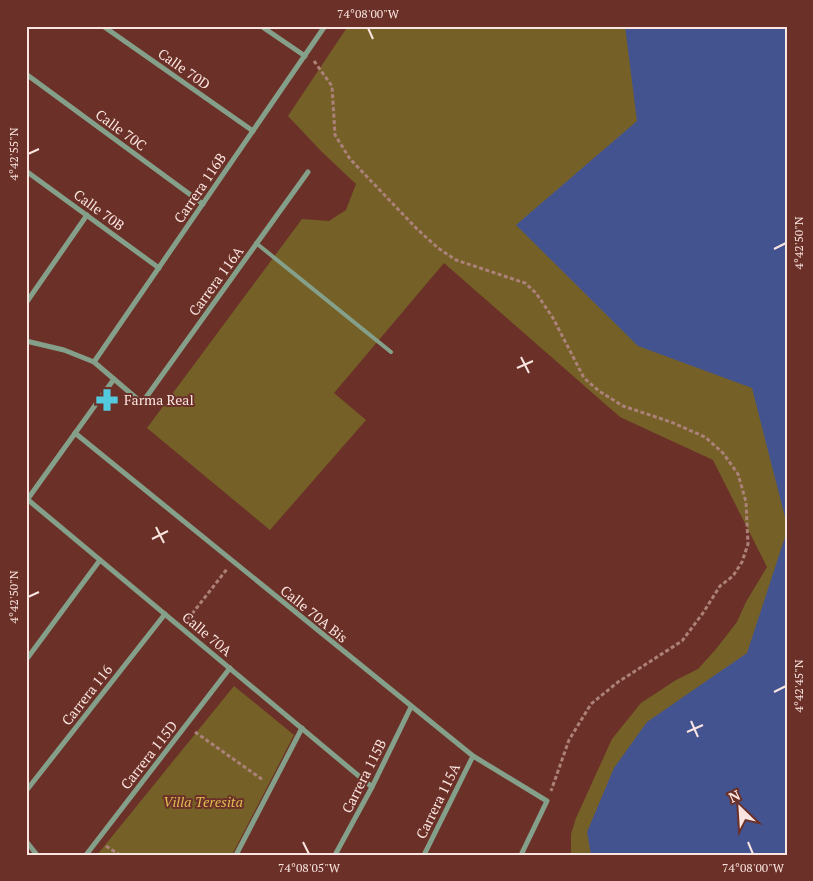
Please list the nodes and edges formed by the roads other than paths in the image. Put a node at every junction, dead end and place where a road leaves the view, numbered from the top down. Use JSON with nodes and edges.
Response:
{"nodes":[{"id":1,"x":103,"y":26,"type":"edge"},
{"id":2,"x":261,"y":26,"type":"edge"},
{"id":3,"x":325,"y":26,"type":"edge"},
{"id":4,"x":305,"y":56,"type":"junction"},
{"id":5,"x":26,"y":74,"type":"edge"},
{"id":6,"x":253,"y":131,"type":"junction"},
{"id":7,"x":26,"y":171,"type":"edge"},
{"id":8,"x":308,"y":172,"type":"dead end"},
{"id":9,"x":203,"y":204,"type":"junction"},
{"id":10,"x":87,"y":215,"type":"junction"},
{"id":11,"x":256,"y":244,"type":"junction"},
{"id":12,"x":159,"y":268,"type":"junction"},
{"id":13,"x":26,"y":303,"type":"edge"},
{"id":14,"x":26,"y":341,"type":"edge"},
{"id":15,"x":391,"y":352,"type":"dead end"},
{"id":16,"x":94,"y":362,"type":"junction"},
{"id":17,"x":114,"y":379,"type":"junction"},
{"id":18,"x":75,"y":433,"type":"junction"},
{"id":19,"x":27,"y":500,"type":"edge"},
{"id":20,"x":100,"y":560,"type":"junction"},
{"id":21,"x":165,"y":614,"type":"junction"},
{"id":22,"x":26,"y":660,"type":"edge"},
{"id":23,"x":230,"y":668,"type":"junction"},
{"id":24,"x":411,"y":707,"type":"junction"},
{"id":25,"x":302,"y":728,"type":"junction"},
{"id":26,"x":473,"y":756,"type":"junction"},
{"id":27,"x":372,"y":787,"type":"junction"},
{"id":28,"x":26,"y":791,"type":"edge"},
{"id":29,"x":26,"y":841,"type":"edge"},
{"id":30,"x":37,"y":855,"type":"edge"},
{"id":31,"x":86,"y":855,"type":"edge"},
{"id":32,"x":236,"y":855,"type":"edge"},
{"id":33,"x":335,"y":855,"type":"edge"},
{"id":34,"x":424,"y":855,"type":"edge"},
{"id":35,"x":521,"y":855,"type":"edge"}],
"edges":[{"from":1,"to":6,"type":"street","name":"Calle 70D"},
{"from":2,"to":4,"type":"street"},
{"from":3,"to":4,"type":"street","name":"Carrera 116B"},
{"from":4,"to":6,"type":"street","name":"Carrera 116B"},
{"from":5,"to":9,"type":"street","name":"Calle 70C"},
{"from":6,"to":9,"type":"street","name":"Carrera 116B"},
{"from":7,"to":10,"type":"street","name":"Calle 70B"},
{"from":8,"to":11,"type":"street","name":"Carrera 116A"},
{"from":9,"to":12,"type":"street","name":"Carrera 116B"},
{"from":10,"to":12,"type":"street","name":"Calle 70B"},
{"from":10,"to":13,"type":"street"},
{"from":11,"to":15,"type":"lane"},
{"from":11,"to":17,"type":"street","name":"Carrera 116A"},
{"from":12,"to":16,"type":"street","name":"Carrera 116B"},
{"from":14,"to":16,"type":"street"},
{"from":16,"to":17,"type":"street"},
{"from":17,"to":18,"type":"street"},
{"from":18,"to":19,"type":"street"},
{"from":18,"to":24,"type":"street","name":"Calle 70A Bis"},
{"from":19,"to":20,"type":"street","name":"Calle 70A"},
{"from":20,"to":21,"type":"street","name":"Calle 70A"},
{"from":20,"to":22,"type":"street"},
{"from":21,"to":23,"type":"street","name":"Calle 70A"},
{"from":21,"to":28,"type":"street","name":"Carrera 116"},
{"from":23,"to":25,"type":"street","name":"Calle 70A"},
{"from":23,"to":31,"type":"street","name":"Carrera 115D"},
{"from":24,"to":26,"type":"street","name":"Calle 70A Bis"},
{"from":24,"to":27,"type":"street","name":"Carrera 115B"},
{"from":25,"to":27,"type":"street","name":"Calle 70A"},
{"from":25,"to":32,"type":"street"},
{"from":26,"to":34,"type":"street","name":"Carrera 115A"},
{"from":26,"to":35,"type":"street","name":"Calle 70A Bis"},
{"from":27,"to":33,"type":"street","name":"Carrera 115B"},
{"from":29,"to":30,"type":"street"}]}
